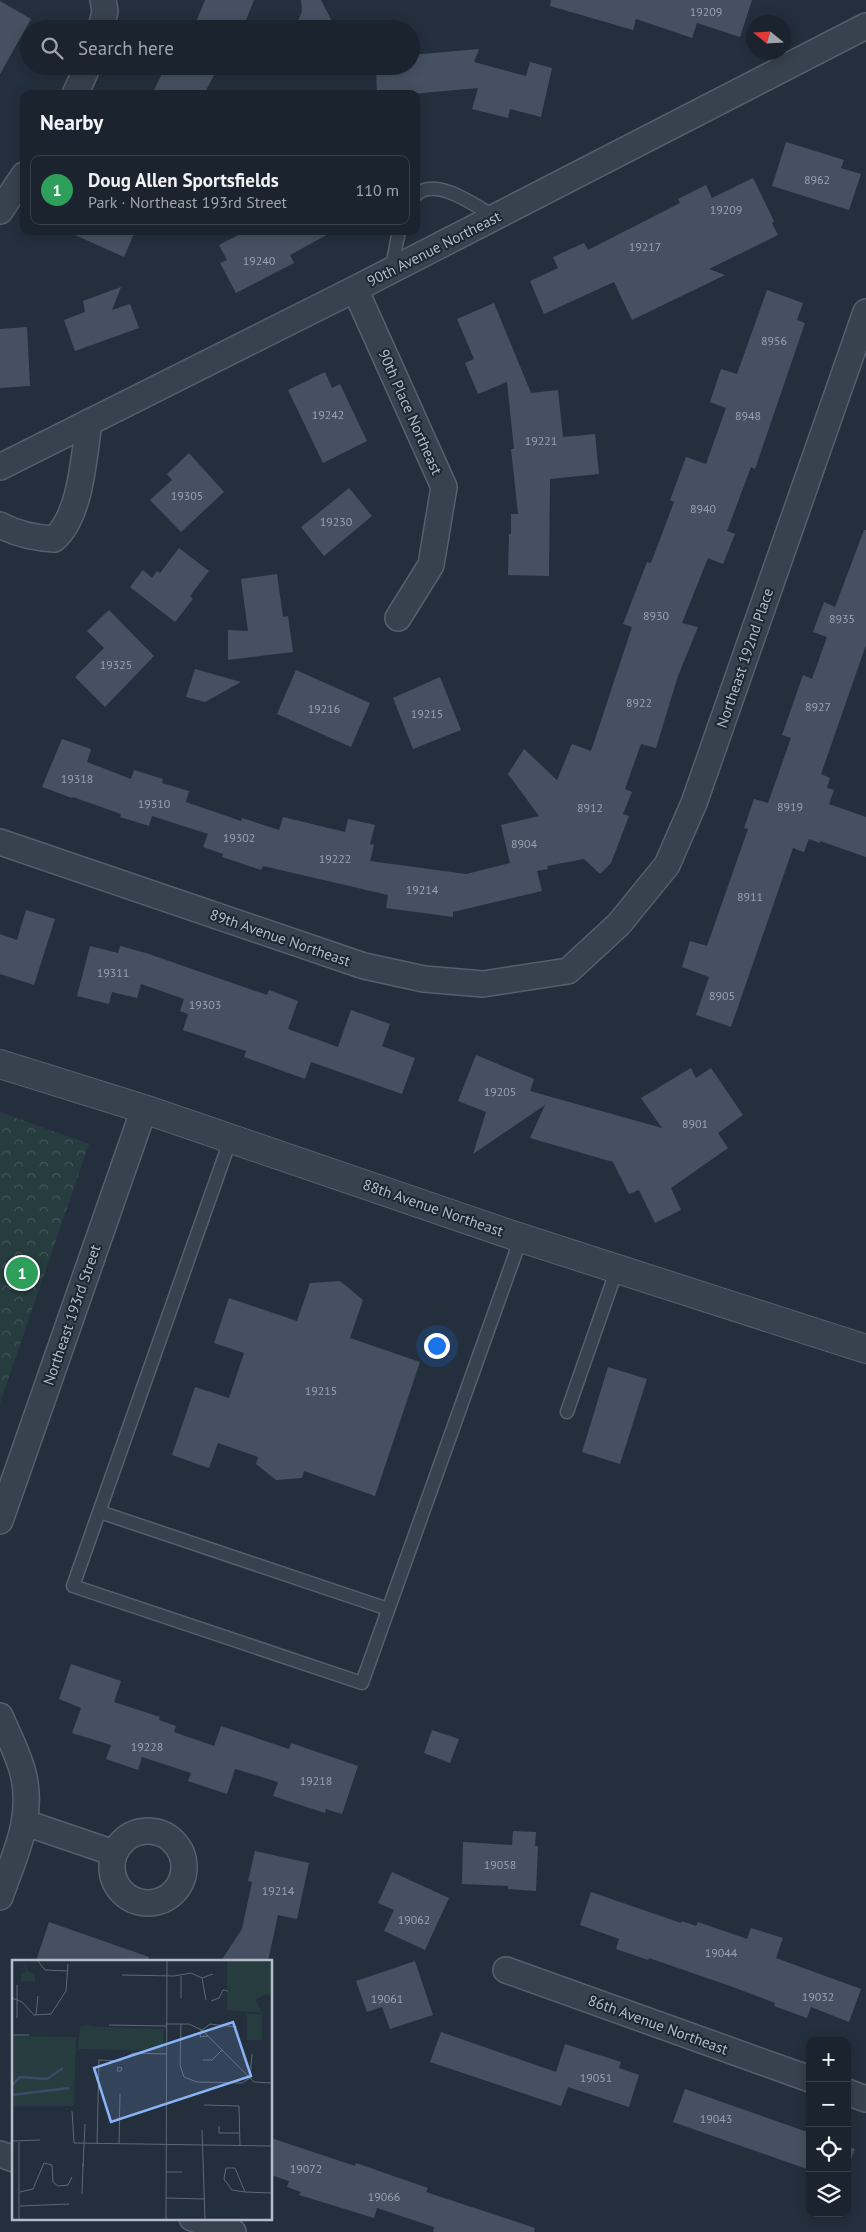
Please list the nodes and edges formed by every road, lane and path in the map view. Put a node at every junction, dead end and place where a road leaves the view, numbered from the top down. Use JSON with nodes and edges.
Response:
{"nodes":[{"id":1,"x":103,"y":0,"type":"edge"},
{"id":2,"x":104,"y":20,"type":"edge"},
{"id":3,"x":866,"y":26,"type":"edge"},
{"id":4,"x":84,"y":75,"type":"edge"},
{"id":5,"x":77,"y":90,"type":"edge"},
{"id":6,"x":20,"y":182,"type":"edge"},
{"id":7,"x":420,"y":193,"type":"edge"},
{"id":8,"x":0,"y":211,"type":"edge"},
{"id":9,"x":495,"y":217,"type":"junction"},
{"id":10,"x":398,"y":235,"type":"edge"},
{"id":11,"x":392,"y":271,"type":"junction"},
{"id":12,"x":355,"y":289,"type":"junction"},
{"id":13,"x":866,"y":312,"type":"edge"},
{"id":14,"x":90,"y":422,"type":"junction"},
{"id":15,"x":0,"y":467,"type":"edge"},
{"id":16,"x":0,"y":525,"type":"edge"},
{"id":17,"x":398,"y":618,"type":"dead end"},
{"id":18,"x":0,"y":842,"type":"edge"},
{"id":19,"x":568,"y":971,"type":"joint"},
{"id":20,"x":0,"y":1064,"type":"edge"},
{"id":21,"x":144,"y":1109,"type":"junction"},
{"id":22,"x":231,"y":1138,"type":"junction"},
{"id":23,"x":521,"y":1238,"type":"junction"},
{"id":24,"x":617,"y":1269,"type":"junction"},
{"id":25,"x":866,"y":1349,"type":"edge"},
{"id":26,"x":567,"y":1412,"type":"dead end"},
{"id":27,"x":100,"y":1512,"type":"junction"},
{"id":28,"x":0,"y":1521,"type":"edge"},
{"id":29,"x":388,"y":1609,"type":"junction"},
{"id":30,"x":0,"y":1716,"type":"edge"},
{"id":31,"x":26,"y":1824,"type":"junction"},
{"id":32,"x":114,"y":1853,"type":"dead end"},
{"id":33,"x":0,"y":1897,"type":"edge"},
{"id":34,"x":506,"y":1970,"type":"dead end"},
{"id":35,"x":806,"y":2078,"type":"edge"},
{"id":36,"x":851,"y":2093,"type":"edge"},
{"id":37,"x":866,"y":2099,"type":"edge"},
{"id":38,"x":0,"y":2154,"type":"edge"},
{"id":39,"x":12,"y":2158,"type":"edge"},
{"id":40,"x":198,"y":2220,"type":"edge"},
{"id":41,"x":233,"y":2232,"type":"edge"}],
"edges":[{"from":1,"to":2,"type":"street"},
{"from":3,"to":9,"type":"street","name":"90th Avenue Northeast"},
{"from":4,"to":5,"type":"street"},
{"from":6,"to":8,"type":"street"},
{"from":7,"to":9,"type":"lane"},
{"from":9,"to":11,"type":"street","name":"90th Avenue Northeast"},
{"from":10,"to":11,"type":"lane"},
{"from":11,"to":12,"type":"street","name":"90th Avenue Northeast"},
{"from":12,"to":14,"type":"street","name":"90th Avenue Northeast"},
{"from":12,"to":17,"type":"street","name":"90th Place Northeast"},
{"from":13,"to":19,"type":"street","name":"Northeast 192nd Place"},
{"from":14,"to":15,"type":"street","name":"90th Avenue Northeast"},
{"from":14,"to":16,"type":"street"},
{"from":18,"to":19,"type":"street","name":"89th Avenue Northeast"},
{"from":20,"to":21,"type":"street","name":"88th Avenue Northeast"},
{"from":21,"to":22,"type":"street","name":"88th Avenue Northeast"},
{"from":21,"to":28,"type":"street","name":"Northeast 193rd Street"},
{"from":22,"to":23,"type":"street","name":"88th Avenue Northeast"},
{"from":22,"to":27,"type":"lane"},
{"from":23,"to":24,"type":"street","name":"88th Avenue Northeast"},
{"from":23,"to":29,"type":"lane"},
{"from":24,"to":25,"type":"street","name":"88th Avenue Northeast"},
{"from":24,"to":26,"type":"lane"},
{"from":27,"to":29,"type":"lane"},
{"from":27,"to":29,"type":"lane"},
{"from":30,"to":31,"type":"street"},
{"from":31,"to":32,"type":"street"},
{"from":31,"to":33,"type":"street"},
{"from":34,"to":35,"type":"street","name":"86th Avenue Northeast"},
{"from":36,"to":37,"type":"street"},
{"from":38,"to":39,"type":"street"},
{"from":40,"to":41,"type":"street"}]}
